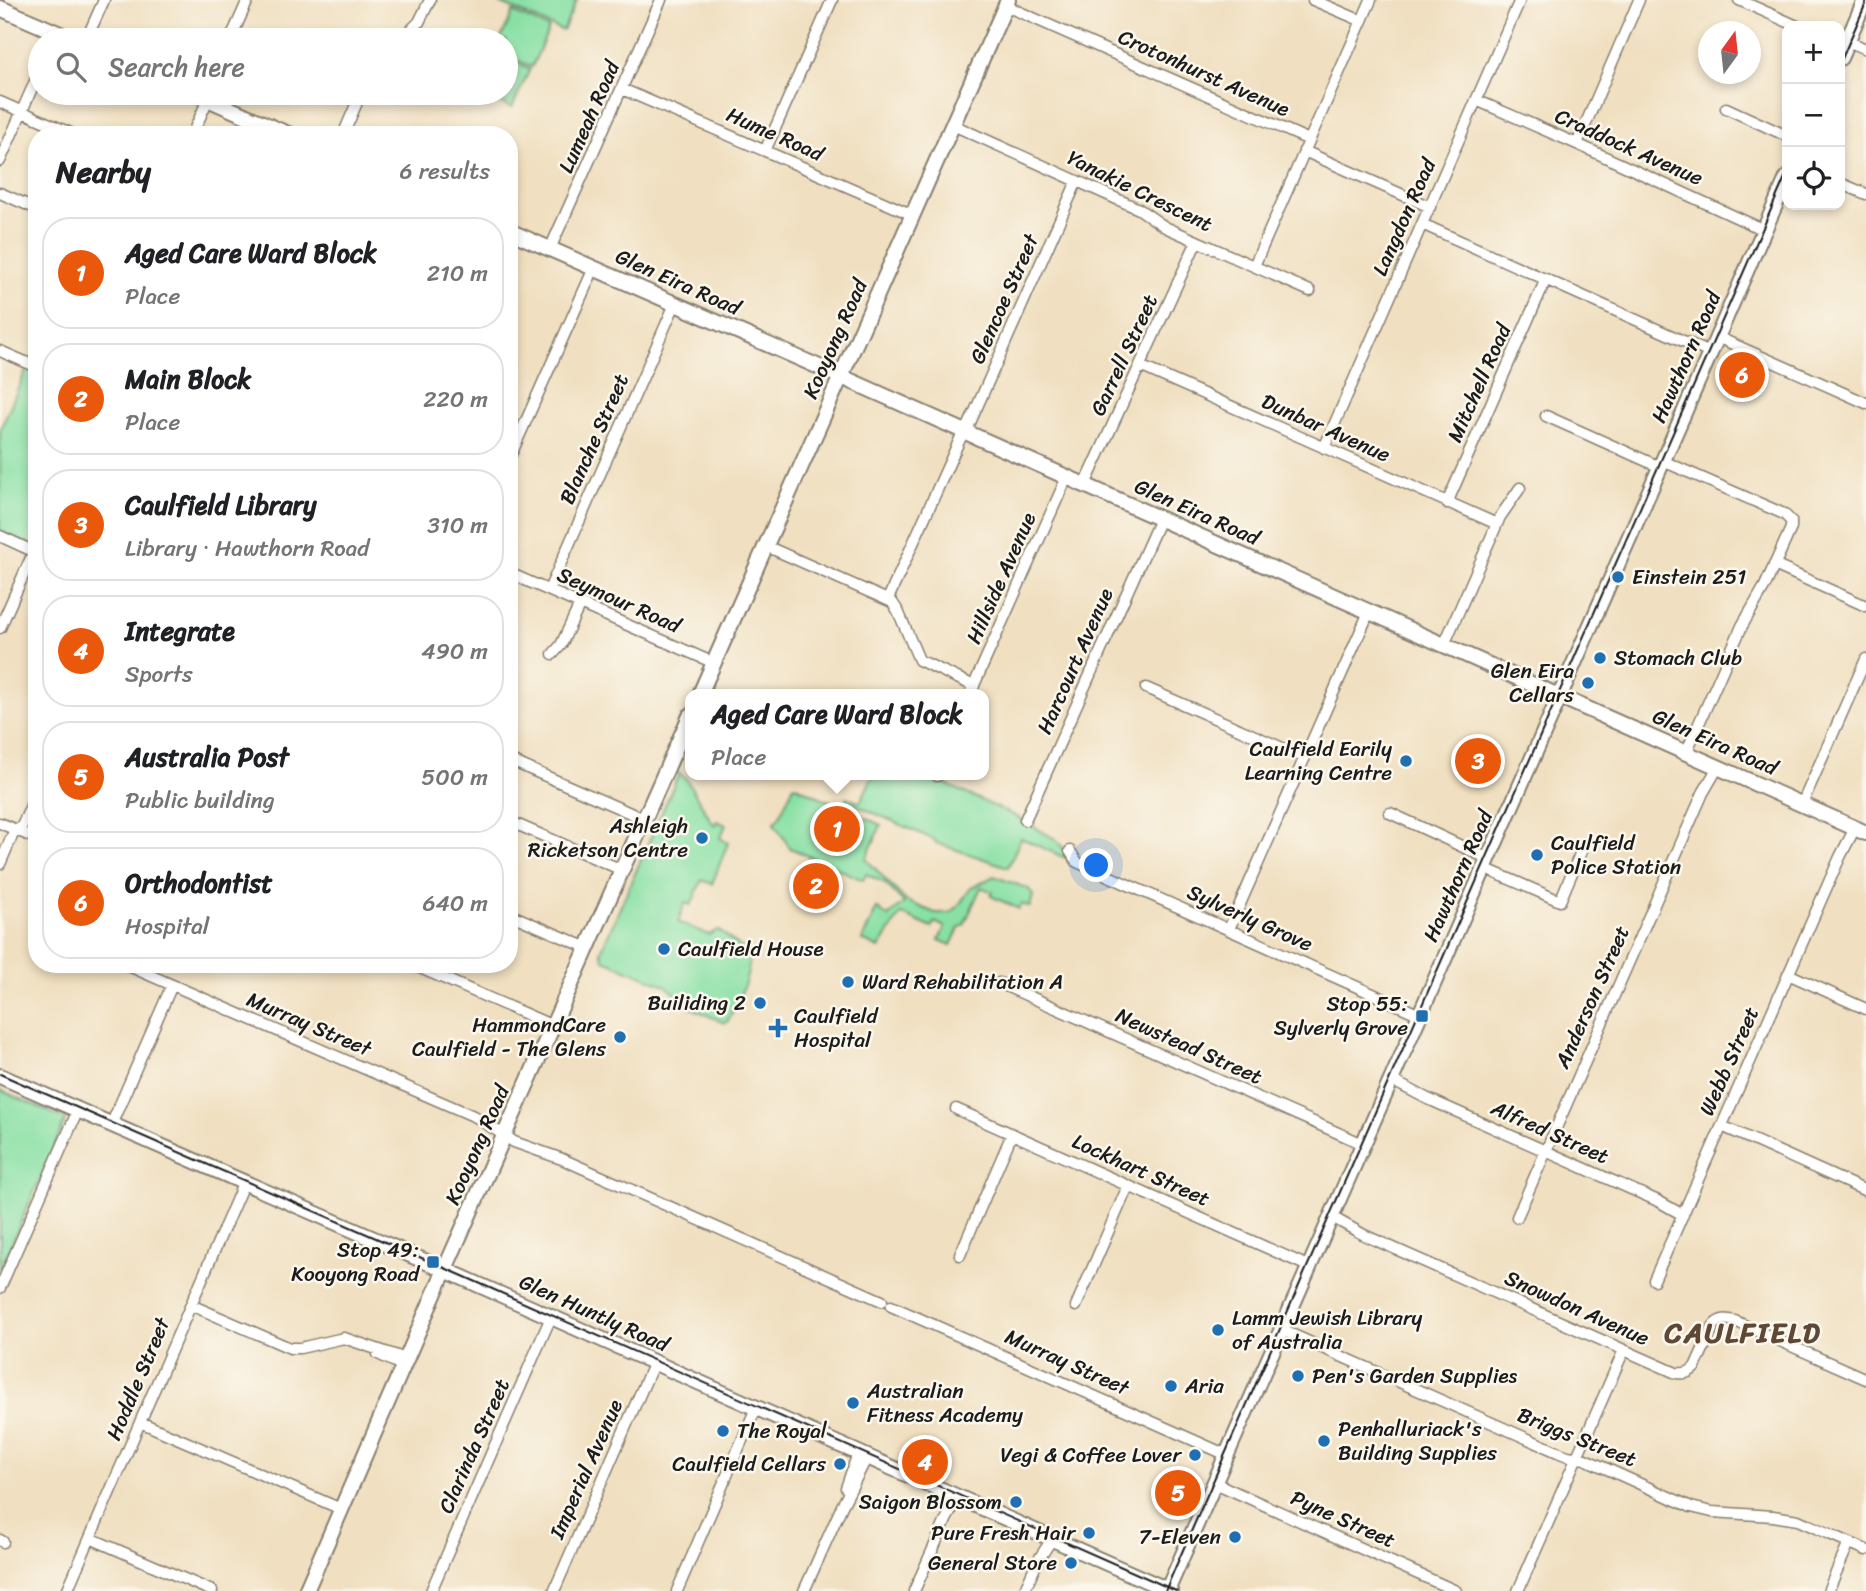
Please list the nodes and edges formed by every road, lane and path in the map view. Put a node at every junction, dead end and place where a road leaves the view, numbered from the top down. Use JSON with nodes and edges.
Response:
{"nodes":[{"id":1,"x":104,"y":0,"type":"edge"},
{"id":2,"x":248,"y":0,"type":"edge"},
{"id":3,"x":430,"y":0,"type":"edge"},
{"id":4,"x":832,"y":0,"type":"edge"},
{"id":5,"x":1313,"y":0,"type":"edge"},
{"id":6,"x":1371,"y":0,"type":"edge"},
{"id":7,"x":1520,"y":0,"type":"edge"},
{"id":8,"x":1639,"y":0,"type":"edge"},
{"id":9,"x":1739,"y":0,"type":"edge"},
{"id":10,"x":1865,"y":0,"type":"edge"},
{"id":11,"x":659,"y":1,"type":"edge"},
{"id":12,"x":1007,"y":3,"type":"edge"},
{"id":13,"x":0,"y":8,"type":"edge"},
{"id":14,"x":1786,"y":21,"type":"edge"},
{"id":15,"x":1362,"y":22,"type":"junction"},
{"id":16,"x":39,"y":28,"type":"edge"},
{"id":17,"x":91,"y":28,"type":"edge"},
{"id":18,"x":235,"y":28,"type":"edge"},
{"id":19,"x":413,"y":28,"type":"edge"},
{"id":20,"x":1845,"y":44,"type":"edge"},
{"id":21,"x":1845,"y":48,"type":"edge"},
{"id":22,"x":1866,"y":49,"type":"edge"},
{"id":23,"x":622,"y":89,"type":"junction"},
{"id":24,"x":28,"y":98,"type":"edge"},
{"id":25,"x":1476,"y":100,"type":"junction"},
{"id":26,"x":0,"y":102,"type":"edge"},
{"id":27,"x":205,"y":105,"type":"edge"},
{"id":28,"x":225,"y":105,"type":"edge"},
{"id":29,"x":356,"y":105,"type":"edge"},
{"id":30,"x":1726,"y":108,"type":"dead end"},
{"id":31,"x":22,"y":112,"type":"junction"},
{"id":32,"x":953,"y":125,"type":"junction"},
{"id":33,"x":54,"y":126,"type":"edge"},
{"id":34,"x":196,"y":126,"type":"edge"},
{"id":35,"x":270,"y":126,"type":"edge"},
{"id":36,"x":347,"y":126,"type":"edge"},
{"id":37,"x":1782,"y":134,"type":"edge"},
{"id":38,"x":1309,"y":140,"type":"junction"},
{"id":39,"x":1577,"y":144,"type":"junction"},
{"id":40,"x":765,"y":151,"type":"junction"},
{"id":41,"x":1304,"y":151,"type":"junction"},
{"id":42,"x":0,"y":161,"type":"edge"},
{"id":43,"x":1077,"y":181,"type":"junction"},
{"id":44,"x":1845,"y":185,"type":"edge"},
{"id":45,"x":1782,"y":190,"type":"edge"},
{"id":46,"x":0,"y":192,"type":"edge"},
{"id":47,"x":1866,"y":194,"type":"edge"},
{"id":48,"x":28,"y":205,"type":"edge"},
{"id":49,"x":1430,"y":207,"type":"junction"},
{"id":50,"x":913,"y":215,"type":"junction"},
{"id":51,"x":1422,"y":224,"type":"junction"},
{"id":52,"x":1765,"y":230,"type":"junction"},
{"id":53,"x":518,"y":235,"type":"edge"},
{"id":54,"x":1197,"y":241,"type":"junction"},
{"id":55,"x":550,"y":249,"type":"junction"},
{"id":56,"x":1254,"y":267,"type":"junction"},
{"id":57,"x":594,"y":268,"type":"junction"},
{"id":58,"x":1546,"y":279,"type":"junction"},
{"id":59,"x":1310,"y":291,"type":"dead end"},
{"id":60,"x":676,"y":304,"type":"junction"},
{"id":61,"x":1717,"y":337,"type":"junction"},
{"id":62,"x":0,"y":351,"type":"edge"},
{"id":63,"x":1710,"y":353,"type":"junction"},
{"id":64,"x":28,"y":363,"type":"edge"},
{"id":65,"x":1140,"y":366,"type":"junction"},
{"id":66,"x":841,"y":377,"type":"junction"},
{"id":67,"x":1866,"y":403,"type":"edge"},
{"id":68,"x":1546,"y":416,"type":"dead end"},
{"id":69,"x":964,"y":432,"type":"junction"},
{"id":70,"x":518,"y":439,"type":"edge"},
{"id":71,"x":1324,"y":448,"type":"junction"},
{"id":72,"x":1662,"y":464,"type":"junction"},
{"id":73,"x":1067,"y":477,"type":"junction"},
{"id":74,"x":1085,"y":485,"type":"junction"},
{"id":75,"x":1520,"y":488,"type":"dead end"},
{"id":76,"x":1447,"y":503,"type":"junction"},
{"id":77,"x":1160,"y":519,"type":"junction"},
{"id":78,"x":1497,"y":524,"type":"junction"},
{"id":79,"x":0,"y":537,"type":"edge"},
{"id":80,"x":766,"y":546,"type":"junction"},
{"id":81,"x":28,"y":549,"type":"edge"},
{"id":82,"x":1774,"y":565,"type":"junction"},
{"id":83,"x":28,"y":567,"type":"edge"},
{"id":84,"x":518,"y":577,"type":"edge"},
{"id":85,"x":549,"y":590,"type":"junction"},
{"id":86,"x":888,"y":599,"type":"junction"},
{"id":87,"x":580,"y":604,"type":"junction"},
{"id":88,"x":1866,"y":606,"type":"edge"},
{"id":89,"x":1369,"y":612,"type":"junction"},
{"id":90,"x":0,"y":628,"type":"edge"},
{"id":91,"x":1444,"y":645,"type":"junction"},
{"id":92,"x":553,"y":654,"type":"dead end"},
{"id":93,"x":1866,"y":659,"type":"edge"},
{"id":94,"x":714,"y":663,"type":"junction"},
{"id":95,"x":1146,"y":688,"type":"dead end"},
{"id":96,"x":702,"y":689,"type":"edge"},
{"id":97,"x":970,"y":689,"type":"edge"},
{"id":98,"x":972,"y":689,"type":"edge"},
{"id":99,"x":1560,"y":696,"type":"junction"},
{"id":100,"x":685,"y":727,"type":"edge"},
{"id":101,"x":1686,"y":753,"type":"junction"},
{"id":102,"x":1305,"y":758,"type":"junction"},
{"id":103,"x":518,"y":764,"type":"edge"},
{"id":104,"x":1715,"y":766,"type":"junction"},
{"id":105,"x":1802,"y":804,"type":"junction"},
{"id":106,"x":28,"y":812,"type":"edge"},
{"id":107,"x":1390,"y":813,"type":"dead end"},
{"id":108,"x":644,"y":819,"type":"junction"},
{"id":109,"x":1026,"y":820,"type":"dead end"},
{"id":110,"x":0,"y":822,"type":"edge"},
{"id":111,"x":518,"y":825,"type":"edge"},
{"id":112,"x":1857,"y":829,"type":"edge"},
{"id":113,"x":18,"y":830,"type":"junction"},
{"id":114,"x":28,"y":834,"type":"edge"},
{"id":115,"x":1583,"y":847,"type":"dead end"},
{"id":116,"x":1070,"y":851,"type":"dead end"},
{"id":117,"x":0,"y":864,"type":"edge"},
{"id":118,"x":1486,"y":864,"type":"junction"},
{"id":119,"x":622,"y":870,"type":"junction"},
{"id":120,"x":518,"y":918,"type":"edge"},
{"id":121,"x":1229,"y":929,"type":"junction"},
{"id":122,"x":588,"y":948,"type":"junction"},
{"id":123,"x":145,"y":973,"type":"edge"},
{"id":124,"x":431,"y":973,"type":"edge"},
{"id":125,"x":1788,"y":974,"type":"junction"},
{"id":126,"x":999,"y":983,"type":"dead end"},
{"id":127,"x":172,"y":985,"type":"junction"},
{"id":128,"x":1866,"y":1009,"type":"edge"},
{"id":129,"x":1420,"y":1015,"type":"junction"},
{"id":130,"x":552,"y":1026,"type":"junction"},
{"id":131,"x":0,"y":1076,"type":"edge"},
{"id":132,"x":1390,"y":1082,"type":"junction"},
{"id":133,"x":956,"y":1109,"type":"dead end"},
{"id":134,"x":78,"y":1110,"type":"junction"},
{"id":135,"x":111,"y":1125,"type":"junction"},
{"id":136,"x":1722,"y":1126,"type":"junction"},
{"id":137,"x":506,"y":1133,"type":"junction"},
{"id":138,"x":1012,"y":1134,"type":"junction"},
{"id":139,"x":1363,"y":1144,"type":"junction"},
{"id":140,"x":1546,"y":1152,"type":"junction"},
{"id":141,"x":244,"y":1182,"type":"junction"},
{"id":142,"x":1128,"y":1186,"type":"junction"},
{"id":143,"x":1866,"y":1191,"type":"edge"},
{"id":144,"x":1684,"y":1212,"type":"junction"},
{"id":145,"x":1517,"y":1217,"type":"dead end"},
{"id":146,"x":1330,"y":1220,"type":"junction"},
{"id":147,"x":960,"y":1255,"type":"dead end"},
{"id":148,"x":1310,"y":1267,"type":"junction"},
{"id":149,"x":445,"y":1270,"type":"junction"},
{"id":150,"x":1654,"y":1280,"type":"dead end"},
{"id":151,"x":0,"y":1289,"type":"edge"},
{"id":152,"x":191,"y":1305,"type":"junction"},
{"id":153,"x":1076,"y":1306,"type":"dead end"},
{"id":154,"x":551,"y":1317,"type":"junction"},
{"id":155,"x":1282,"y":1330,"type":"junction"},
{"id":156,"x":1624,"y":1350,"type":"junction"},
{"id":157,"x":405,"y":1363,"type":"junction"},
{"id":158,"x":654,"y":1363,"type":"junction"},
{"id":159,"x":1866,"y":1379,"type":"edge"},
{"id":160,"x":756,"y":1408,"type":"junction"},
{"id":161,"x":140,"y":1422,"type":"junction"},
{"id":162,"x":862,"y":1455,"type":"junction"},
{"id":163,"x":1227,"y":1455,"type":"junction"},
{"id":164,"x":1577,"y":1458,"type":"junction"},
{"id":165,"x":1215,"y":1483,"type":"junction"},
{"id":166,"x":956,"y":1496,"type":"junction"},
{"id":167,"x":341,"y":1509,"type":"junction"},
{"id":168,"x":1048,"y":1537,"type":"junction"},
{"id":169,"x":90,"y":1538,"type":"junction"},
{"id":170,"x":1849,"y":1542,"type":"junction"},
{"id":171,"x":1866,"y":1550,"type":"edge"},
{"id":172,"x":67,"y":1591,"type":"edge"},
{"id":173,"x":212,"y":1591,"type":"edge"},
{"id":174,"x":306,"y":1591,"type":"edge"},
{"id":175,"x":431,"y":1591,"type":"edge"},
{"id":176,"x":554,"y":1591,"type":"edge"},
{"id":177,"x":677,"y":1591,"type":"edge"},
{"id":178,"x":804,"y":1591,"type":"edge"},
{"id":179,"x":914,"y":1591,"type":"edge"},
{"id":180,"x":1024,"y":1591,"type":"edge"},
{"id":181,"x":1169,"y":1591,"type":"edge"},
{"id":182,"x":1456,"y":1591,"type":"edge"},
{"id":183,"x":1518,"y":1591,"type":"edge"},
{"id":184,"x":1828,"y":1591,"type":"edge"}],
"edges":[{"from":1,"to":17,"type":"street"},
{"from":2,"to":18,"type":"street"},
{"from":3,"to":19,"type":"street"},
{"from":4,"to":40,"type":"street"},
{"from":5,"to":15,"type":"street"},
{"from":6,"to":15,"type":"street"},
{"from":7,"to":25,"type":"street","name":"Langdon Road"},
{"from":8,"to":39,"type":"street"},
{"from":9,"to":14,"type":"street"},
{"from":10,"to":20,"type":"main road"},
{"from":11,"to":23,"type":"street","name":"Lumeah Road"},
{"from":12,"to":32,"type":"main road","name":"Kooyong Road"},
{"from":12,"to":38,"type":"street","name":"Crotonhurst Avenue"},
{"from":13,"to":16,"type":"main road"},
{"from":15,"to":38,"type":"street"},
{"from":21,"to":22,"type":"street"},
{"from":23,"to":40,"type":"street","name":"Hume Road"},
{"from":23,"to":55,"type":"street","name":"Lumeah Road"},
{"from":24,"to":31,"type":"street"},
{"from":25,"to":39,"type":"street","name":"Craddock Avenue"},
{"from":25,"to":49,"type":"street","name":"Langdon Road"},
{"from":26,"to":31,"type":"street"},
{"from":27,"to":34,"type":"street"},
{"from":28,"to":35,"type":"main road"},
{"from":29,"to":36,"type":"street"},
{"from":30,"to":37,"type":"street"},
{"from":31,"to":33,"type":"street"},
{"from":31,"to":42,"type":"street"},
{"from":32,"to":43,"type":"street","name":"Yanakie Crescent"},
{"from":32,"to":50,"type":"main road","name":"Kooyong Road"},
{"from":38,"to":41,"type":"street"},
{"from":39,"to":52,"type":"street","name":"Craddock Avenue"},
{"from":40,"to":50,"type":"street","name":"Hume Road"},
{"from":41,"to":49,"type":"street"},
{"from":41,"to":56,"type":"street"},
{"from":43,"to":54,"type":"street","name":"Yanakie Crescent"},
{"from":43,"to":69,"type":"street","name":"Glencoe Street"},
{"from":44,"to":47,"type":"street"},
{"from":45,"to":52,"type":"main road","name":"Hawthorn Road"},
{"from":46,"to":48,"type":"street"},
{"from":49,"to":51,"type":"street","name":"Langdon Road"},
{"from":50,"to":66,"type":"main road","name":"Kooyong Road"},
{"from":51,"to":58,"type":"street"},
{"from":51,"to":71,"type":"street","name":"Langdon Road"},
{"from":52,"to":61,"type":"main road","name":"Hawthorn Road"},
{"from":53,"to":55,"type":"main road","name":"Glen Eira Road"},
{"from":54,"to":56,"type":"street","name":"Yanakie Crescent"},
{"from":54,"to":65,"type":"street","name":"Garrell Street"},
{"from":55,"to":57,"type":"main road","name":"Glen Eira Road"},
{"from":56,"to":59,"type":"street","name":"Yanakie Crescent"},
{"from":57,"to":60,"type":"main road","name":"Glen Eira Road"},
{"from":57,"to":70,"type":"street"},
{"from":58,"to":63,"type":"street"},
{"from":58,"to":76,"type":"street","name":"Mitchell Road"},
{"from":60,"to":66,"type":"main road","name":"Glen Eira Road"},
{"from":60,"to":85,"type":"street","name":"Blanche Street"},
{"from":61,"to":63,"type":"main road","name":"Hawthorn Road"},
{"from":61,"to":67,"type":"street"},
{"from":62,"to":64,"type":"street"},
{"from":63,"to":72,"type":"main road","name":"Hawthorn Road"},
{"from":65,"to":71,"type":"street","name":"Dunbar Avenue"},
{"from":65,"to":74,"type":"street","name":"Garrell Street"},
{"from":66,"to":69,"type":"main road","name":"Glen Eira Road"},
{"from":66,"to":80,"type":"main road","name":"Kooyong Road"},
{"from":68,"to":72,"type":"street"},
{"from":69,"to":73,"type":"main road","name":"Glen Eira Road"},
{"from":69,"to":86,"type":"street","name":"Glencoe Street"},
{"from":71,"to":76,"type":"street","name":"Dunbar Avenue"},
{"from":72,"to":82,"type":"street"},
{"from":72,"to":99,"type":"main road","name":"Hawthorn Road"},
{"from":73,"to":74,"type":"main road","name":"Glen Eira Road"},
{"from":73,"to":98,"type":"street","name":"Hillside Avenue"},
{"from":74,"to":77,"type":"main road","name":"Glen Eira Road"},
{"from":75,"to":78,"type":"street"},
{"from":76,"to":78,"type":"street","name":"Dunbar Avenue"},
{"from":77,"to":89,"type":"main road","name":"Glen Eira Road"},
{"from":77,"to":109,"type":"street","name":"Harcourt Avenue"},
{"from":78,"to":91,"type":"street"},
{"from":79,"to":81,"type":"street"},
{"from":80,"to":86,"type":"street"},
{"from":80,"to":94,"type":"main road","name":"Kooyong Road"},
{"from":82,"to":88,"type":"street"},
{"from":82,"to":101,"type":"street"},
{"from":83,"to":90,"type":"street"},
{"from":84,"to":85,"type":"street","name":"Seymour Road"},
{"from":85,"to":87,"type":"street","name":"Seymour Road"},
{"from":86,"to":97,"type":"street"},
{"from":87,"to":92,"type":"street"},
{"from":87,"to":94,"type":"street","name":"Seymour Road"},
{"from":89,"to":91,"type":"main road","name":"Glen Eira Road"},
{"from":89,"to":102,"type":"street"},
{"from":91,"to":99,"type":"main road","name":"Glen Eira Road"},
{"from":93,"to":105,"type":"street"},
{"from":94,"to":96,"type":"main road","name":"Kooyong Road"},
{"from":95,"to":102,"type":"street"},
{"from":99,"to":101,"type":"main road","name":"Glen Eira Road"},
{"from":99,"to":118,"type":"main road","name":"Hawthorn Road"},
{"from":100,"to":108,"type":"main road","name":"Kooyong Road"},
{"from":101,"to":104,"type":"main road","name":"Glen Eira Road"},
{"from":102,"to":121,"type":"street"},
{"from":103,"to":108,"type":"street"},
{"from":104,"to":105,"type":"main road","name":"Glen Eira Road"},
{"from":104,"to":140,"type":"street","name":"Anderson Street"},
{"from":105,"to":112,"type":"main road","name":"Glen Eira Road"},
{"from":106,"to":113,"type":"street"},
{"from":107,"to":118,"type":"street"},
{"from":108,"to":119,"type":"main road","name":"Kooyong Road"},
{"from":110,"to":113,"type":"street"},
{"from":111,"to":119,"type":"street"},
{"from":112,"to":125,"type":"street","name":"Webb Street"},
{"from":113,"to":114,"type":"street"},
{"from":113,"to":117,"type":"street"},
{"from":115,"to":118,"type":"street"},
{"from":116,"to":121,"type":"street","name":"Sylverly Grove"},
{"from":118,"to":129,"type":"main road","name":"Hawthorn Road"},
{"from":119,"to":122,"type":"main road","name":"Kooyong Road"},
{"from":120,"to":122,"type":"street"},
{"from":121,"to":129,"type":"street","name":"Sylverly Grove"},
{"from":122,"to":130,"type":"main road","name":"Kooyong Road"},
{"from":123,"to":127,"type":"street","name":"Murray Street"},
{"from":124,"to":130,"type":"street"},
{"from":125,"to":128,"type":"street"},
{"from":125,"to":136,"type":"street","name":"Webb Street"},
{"from":126,"to":139,"type":"street","name":"Newstead Street"},
{"from":127,"to":135,"type":"street"},
{"from":127,"to":137,"type":"street","name":"Murray Street"},
{"from":129,"to":132,"type":"main road","name":"Hawthorn Road"},
{"from":130,"to":137,"type":"main road","name":"Kooyong Road"},
{"from":131,"to":134,"type":"main road","name":"Glen Huntly Road"},
{"from":132,"to":139,"type":"main road","name":"Hawthorn Road"},
{"from":132,"to":140,"type":"street","name":"Alfred Street"},
{"from":133,"to":138,"type":"street","name":"Lockhart Street"},
{"from":134,"to":135,"type":"main road","name":"Glen Huntly Road"},
{"from":134,"to":151,"type":"street"},
{"from":135,"to":141,"type":"main road","name":"Glen Huntly Road"},
{"from":136,"to":143,"type":"street"},
{"from":136,"to":144,"type":"street","name":"Webb Street"},
{"from":137,"to":149,"type":"main road","name":"Kooyong Road"},
{"from":137,"to":163,"type":"street","name":"Murray Street"},
{"from":138,"to":142,"type":"street","name":"Lockhart Street"},
{"from":138,"to":147,"type":"street"},
{"from":139,"to":146,"type":"main road","name":"Hawthorn Road"},
{"from":140,"to":144,"type":"street","name":"Alfred Street"},
{"from":140,"to":145,"type":"street","name":"Anderson Street"},
{"from":141,"to":149,"type":"main road","name":"Glen Huntly Road"},
{"from":141,"to":152,"type":"street","name":"Hoddle Street"},
{"from":142,"to":148,"type":"street","name":"Lockhart Street"},
{"from":142,"to":153,"type":"street"},
{"from":144,"to":150,"type":"street","name":"Webb Street"},
{"from":146,"to":148,"type":"main road","name":"Hawthorn Road"},
{"from":146,"to":156,"type":"street","name":"Snowdon Avenue"},
{"from":148,"to":155,"type":"main road","name":"Hawthorn Road"},
{"from":149,"to":154,"type":"main road","name":"Glen Huntly Road"},
{"from":149,"to":157,"type":"main road","name":"Kooyong Road"},
{"from":152,"to":157,"type":"street"},
{"from":152,"to":161,"type":"street","name":"Hoddle Street"},
{"from":154,"to":158,"type":"main road","name":"Glen Huntly Road"},
{"from":154,"to":175,"type":"street","name":"Clarinda Street"},
{"from":155,"to":163,"type":"main road","name":"Hawthorn Road"},
{"from":155,"to":164,"type":"street","name":"Briggs Street"},
{"from":156,"to":159,"type":"street","name":"Snowdon Avenue"},
{"from":156,"to":164,"type":"street"},
{"from":157,"to":167,"type":"main road","name":"Kooyong Road"},
{"from":158,"to":160,"type":"main road","name":"Glen Huntly Road"},
{"from":158,"to":176,"type":"street","name":"Imperial Avenue"},
{"from":160,"to":162,"type":"main road","name":"Glen Huntly Road"},
{"from":160,"to":177,"type":"street"},
{"from":161,"to":167,"type":"street"},
{"from":161,"to":169,"type":"street","name":"Hoddle Street"},
{"from":162,"to":166,"type":"main road","name":"Glen Huntly Road"},
{"from":162,"to":178,"type":"street"},
{"from":163,"to":165,"type":"main road","name":"Hawthorn Road"},
{"from":164,"to":170,"type":"street","name":"Briggs Street"},
{"from":164,"to":183,"type":"street"},
{"from":165,"to":181,"type":"main road","name":"Hawthorn Road"},
{"from":165,"to":182,"type":"street","name":"Pyne Street"},
{"from":166,"to":168,"type":"main road","name":"Glen Huntly Road"},
{"from":166,"to":179,"type":"street"},
{"from":167,"to":174,"type":"main road","name":"Kooyong Road"},
{"from":168,"to":180,"type":"street"},
{"from":168,"to":181,"type":"main road","name":"Glen Huntly Road"},
{"from":169,"to":172,"type":"street","name":"Hoddle Street"},
{"from":169,"to":173,"type":"street"},
{"from":170,"to":171,"type":"street","name":"Briggs Street"},
{"from":170,"to":184,"type":"street"}]}
